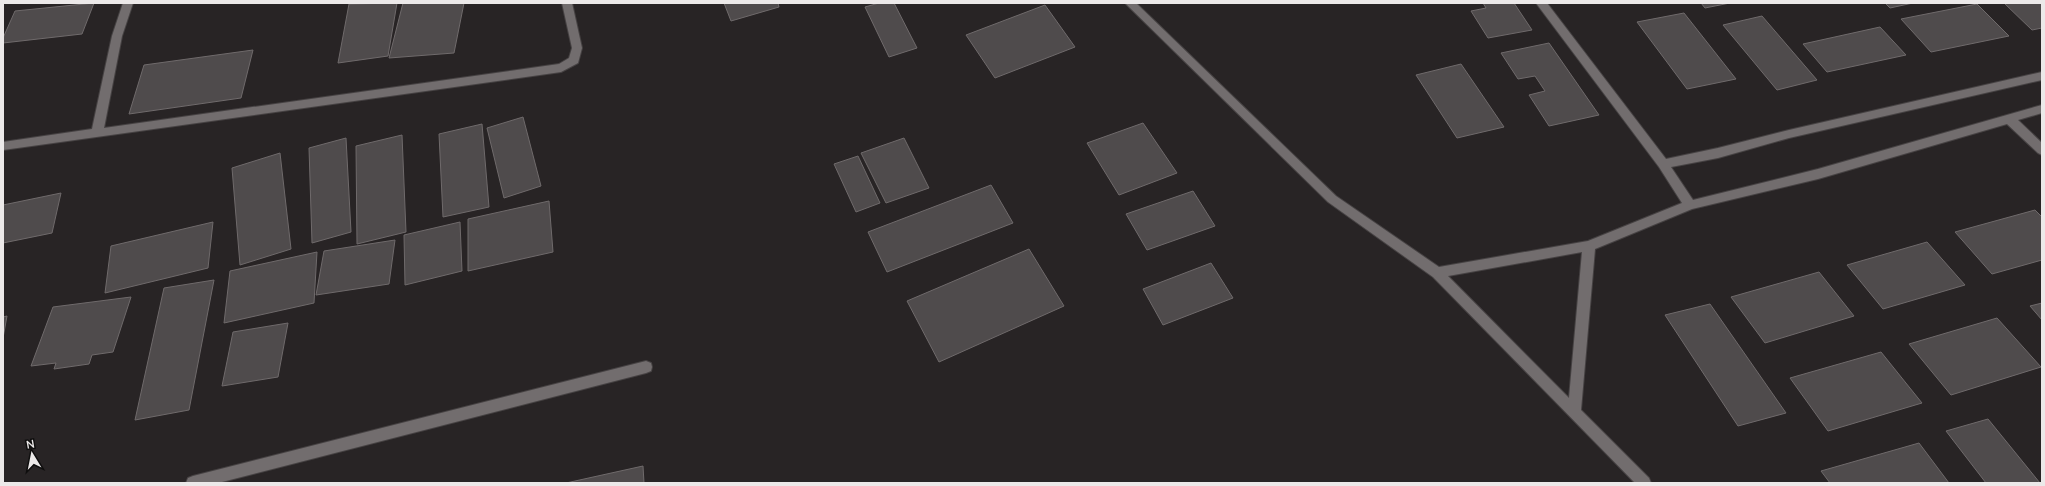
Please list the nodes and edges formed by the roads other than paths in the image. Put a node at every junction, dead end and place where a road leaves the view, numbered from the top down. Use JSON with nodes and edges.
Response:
{"nodes":[{"id":1,"x":128,"y":3,"type":"edge"},
{"id":2,"x":567,"y":3,"type":"edge"},
{"id":3,"x":1130,"y":3,"type":"edge"},
{"id":4,"x":1541,"y":3,"type":"edge"},
{"id":5,"x":2042,"y":76,"type":"edge"},
{"id":6,"x":2042,"y":109,"type":"edge"},
{"id":7,"x":2008,"y":118,"type":"junction"},
{"id":8,"x":97,"y":132,"type":"junction"},
{"id":9,"x":3,"y":146,"type":"edge"},
{"id":10,"x":2042,"y":150,"type":"edge"},
{"id":11,"x":1663,"y":164,"type":"junction"},
{"id":12,"x":1690,"y":205,"type":"junction"},
{"id":13,"x":1590,"y":246,"type":"junction"},
{"id":14,"x":1437,"y":273,"type":"junction"},
{"id":15,"x":646,"y":367,"type":"dead end"},
{"id":16,"x":1574,"y":412,"type":"junction"},
{"id":17,"x":193,"y":483,"type":"edge"},
{"id":18,"x":1644,"y":483,"type":"edge"}],
"edges":[{"from":1,"to":8,"type":"street"},
{"from":2,"to":8,"type":"street"},
{"from":3,"to":14,"type":"street"},
{"from":4,"to":11,"type":"street"},
{"from":5,"to":11,"type":"street"},
{"from":6,"to":7,"type":"street"},
{"from":7,"to":10,"type":"street"},
{"from":7,"to":12,"type":"street"},
{"from":8,"to":9,"type":"street"},
{"from":11,"to":12,"type":"street"},
{"from":12,"to":13,"type":"street"},
{"from":13,"to":14,"type":"street"},
{"from":13,"to":16,"type":"street"},
{"from":14,"to":16,"type":"street"},
{"from":15,"to":17,"type":"street"},
{"from":16,"to":18,"type":"street"}]}
